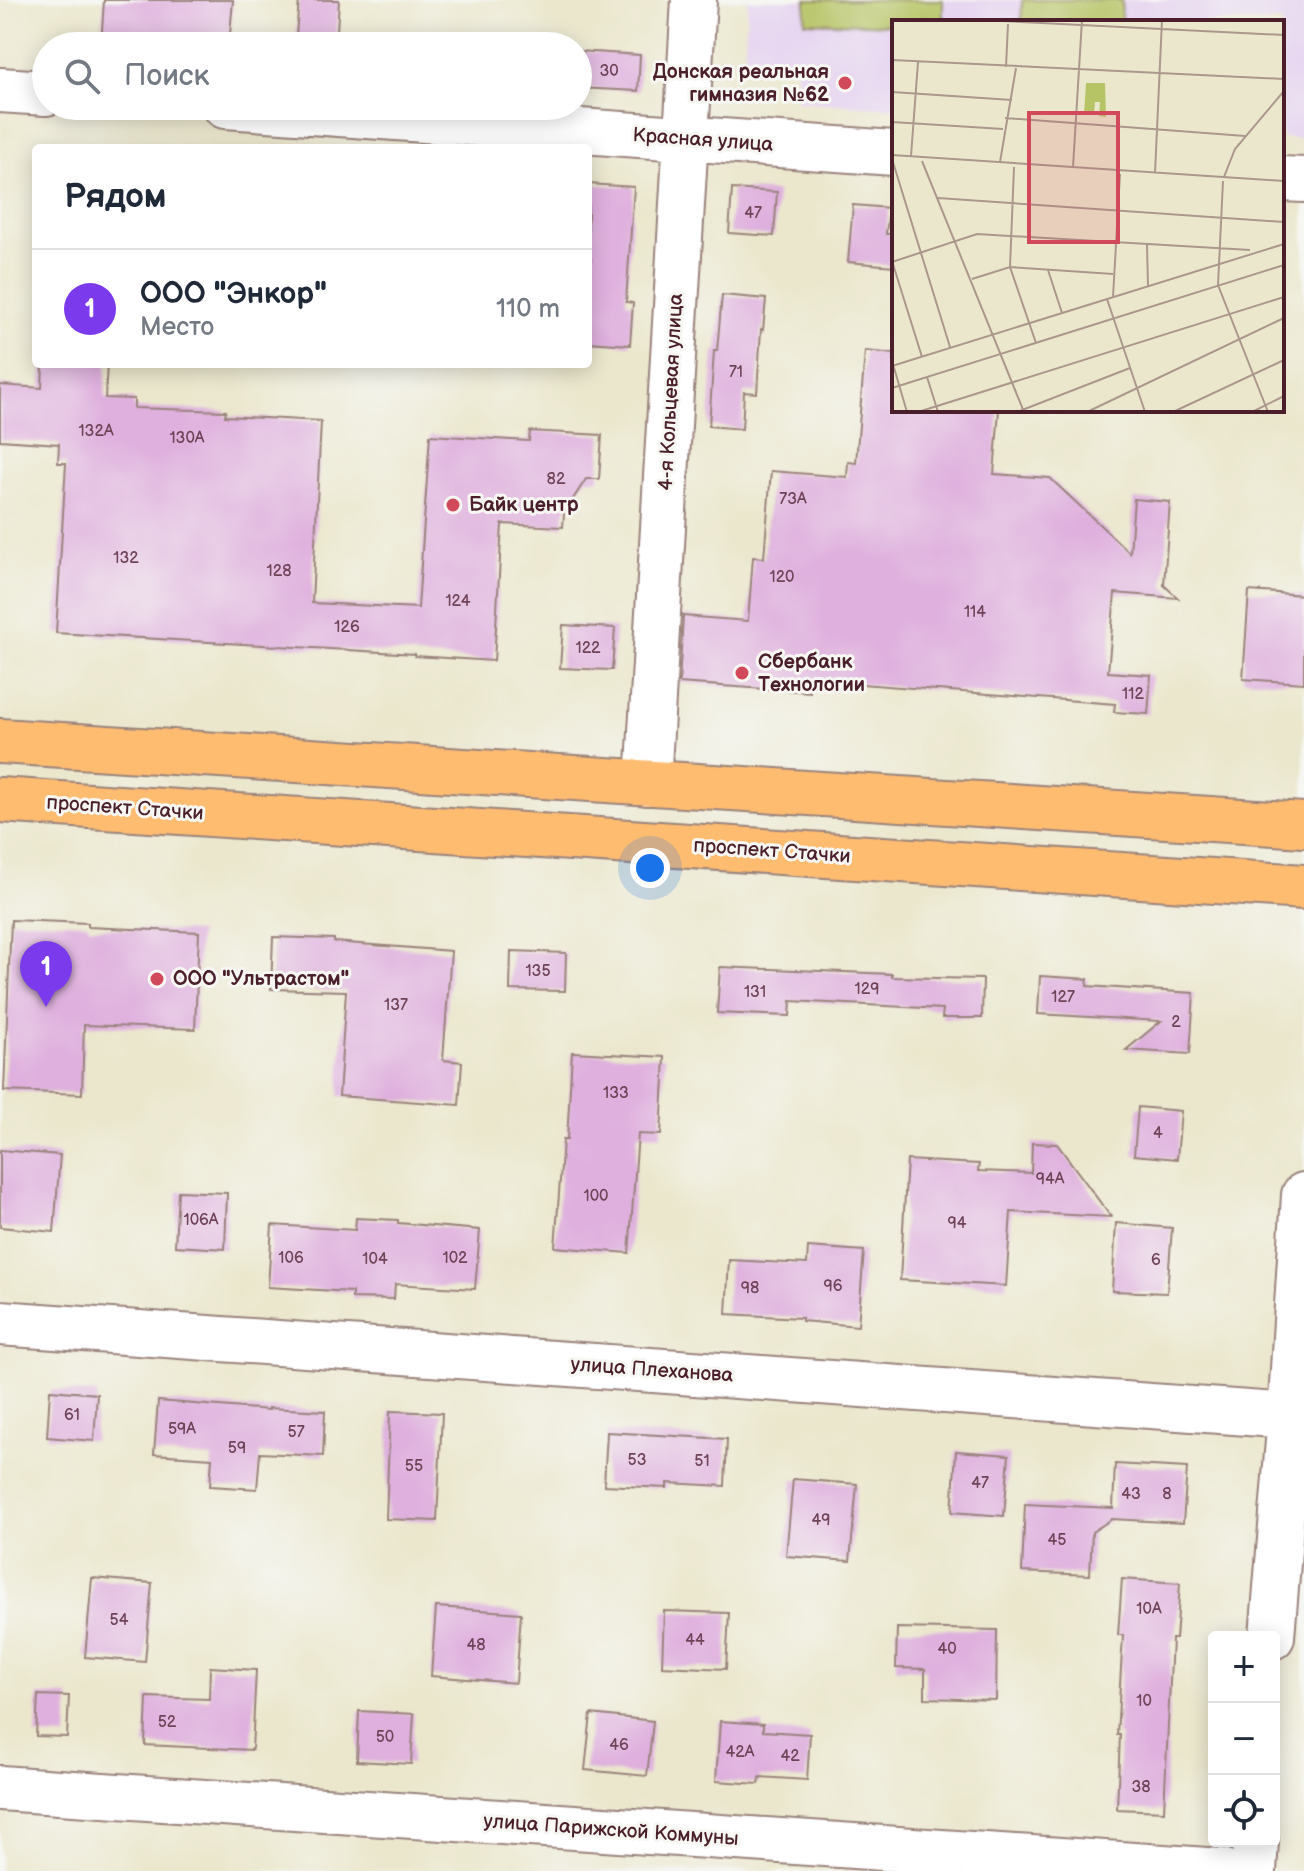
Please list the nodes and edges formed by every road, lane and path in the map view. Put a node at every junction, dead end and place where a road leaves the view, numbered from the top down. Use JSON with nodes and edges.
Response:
{"nodes":[{"id":1,"x":694,"y":0,"type":"edge"},
{"id":2,"x":0,"y":90,"type":"edge"},
{"id":3,"x":32,"y":92,"type":"edge"},
{"id":4,"x":427,"y":120,"type":"edge"},
{"id":5,"x":686,"y":138,"type":"junction"},
{"id":6,"x":892,"y":153,"type":"edge"},
{"id":7,"x":1284,"y":179,"type":"edge"},
{"id":8,"x":1304,"y":180,"type":"edge"},
{"id":9,"x":0,"y":741,"type":"edge"},
{"id":10,"x":648,"y":783,"type":"junction"},
{"id":11,"x":0,"y":800,"type":"edge"},
{"id":12,"x":1304,"y":825,"type":"edge"},
{"id":13,"x":1304,"y":887,"type":"edge"},
{"id":14,"x":1304,"y":1195,"type":"edge"},
{"id":15,"x":0,"y":1323,"type":"edge"},
{"id":16,"x":1297,"y":1416,"type":"edge"},
{"id":17,"x":1273,"y":1631,"type":"edge"},
{"id":18,"x":0,"y":1788,"type":"edge"},
{"id":19,"x":1256,"y":1847,"type":"edge"},
{"id":20,"x":1222,"y":1871,"type":"edge"},
{"id":21,"x":1254,"y":1871,"type":"edge"}],
"edges":[{"from":1,"to":5,"type":"street","name":"4-я Кольцевая улица"},
{"from":2,"to":3,"type":"street"},
{"from":4,"to":5,"type":"street","name":"Красная улица"},
{"from":5,"to":6,"type":"street","name":"Красная улица"},
{"from":5,"to":10,"type":"street","name":"4-я Кольцевая улица"},
{"from":7,"to":8,"type":"street"},
{"from":9,"to":10,"type":"main road"},
{"from":10,"to":12,"type":"main road"},
{"from":11,"to":13,"type":"main road","name":"проспект Стачки"},
{"from":14,"to":16,"type":"street"},
{"from":15,"to":16,"type":"street","name":"улица Плеханова"},
{"from":16,"to":17,"type":"street"},
{"from":18,"to":20,"type":"street","name":"улица Парижской Коммуны"},
{"from":19,"to":21,"type":"street"}]}
